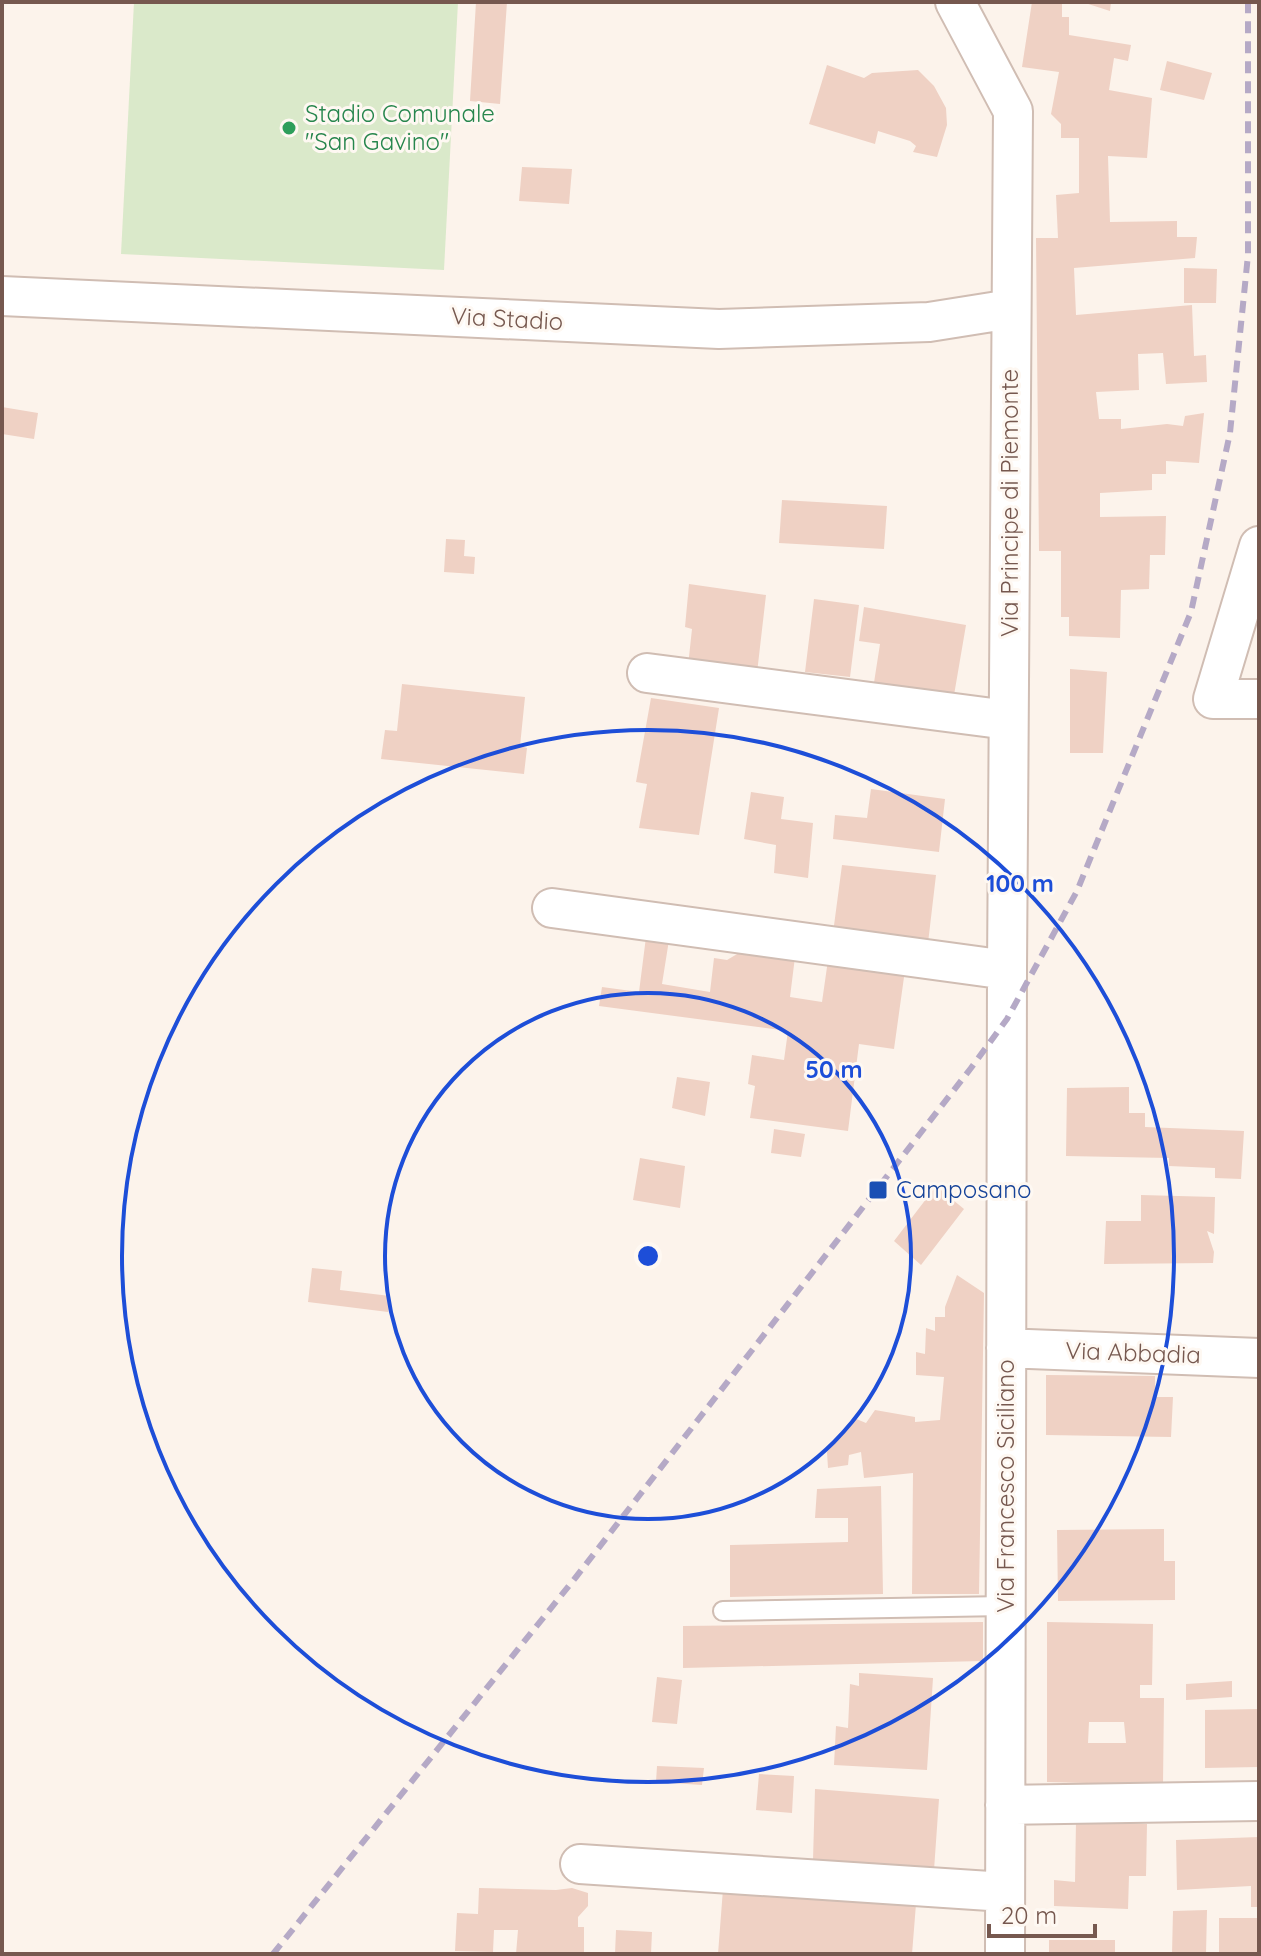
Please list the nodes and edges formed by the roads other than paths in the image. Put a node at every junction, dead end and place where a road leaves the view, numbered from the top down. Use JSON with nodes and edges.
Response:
{"nodes":[{"id":1,"x":955,"y":2,"type":"edge"},
{"id":2,"x":2,"y":296,"type":"edge"},
{"id":3,"x":1011,"y":309,"type":"junction"},
{"id":4,"x":1259,"y":546,"type":"edge"},
{"id":5,"x":647,"y":673,"type":"dead end"},
{"id":6,"x":1259,"y":699,"type":"edge"},
{"id":7,"x":1008,"y":720,"type":"junction"},
{"id":8,"x":552,"y":908,"type":"dead end"},
{"id":9,"x":1007,"y":970,"type":"junction"},
{"id":10,"x":1007,"y":1019,"type":"joint"},
{"id":11,"x":1006,"y":1348,"type":"junction"},
{"id":12,"x":1259,"y":1358,"type":"edge"},
{"id":13,"x":1005,"y":1606,"type":"junction"},
{"id":14,"x":723,"y":1611,"type":"dead end"},
{"id":15,"x":1259,"y":1801,"type":"edge"},
{"id":16,"x":1005,"y":1805,"type":"junction"},
{"id":17,"x":580,"y":1864,"type":"dead end"},
{"id":18,"x":1005,"y":1892,"type":"junction"},
{"id":19,"x":1005,"y":1954,"type":"edge"}],
"edges":[{"from":1,"to":3,"type":"street","name":"Via Principe di Piemonte"},
{"from":2,"to":3,"type":"street","name":"Via Stadio"},
{"from":3,"to":7,"type":"street","name":"Via Principe di Piemonte"},
{"from":4,"to":6,"type":"street"},
{"from":5,"to":7,"type":"street"},
{"from":7,"to":9,"type":"street","name":"Via Principe di Piemonte"},
{"from":8,"to":9,"type":"street"},
{"from":9,"to":10,"type":"street","name":"Via Principe di Piemonte"},
{"from":10,"to":11,"type":"street","name":"Via Francesco Siciliano"},
{"from":11,"to":12,"type":"street","name":"Via Abbadia"},
{"from":11,"to":13,"type":"street","name":"Via Francesco Siciliano"},
{"from":13,"to":14,"type":"lane"},
{"from":13,"to":16,"type":"street","name":"Via Francesco Siciliano"},
{"from":15,"to":16,"type":"street"},
{"from":16,"to":18,"type":"street","name":"Via Francesco Siciliano"},
{"from":17,"to":18,"type":"street"},
{"from":18,"to":19,"type":"street","name":"Via Francesco Siciliano"}]}
